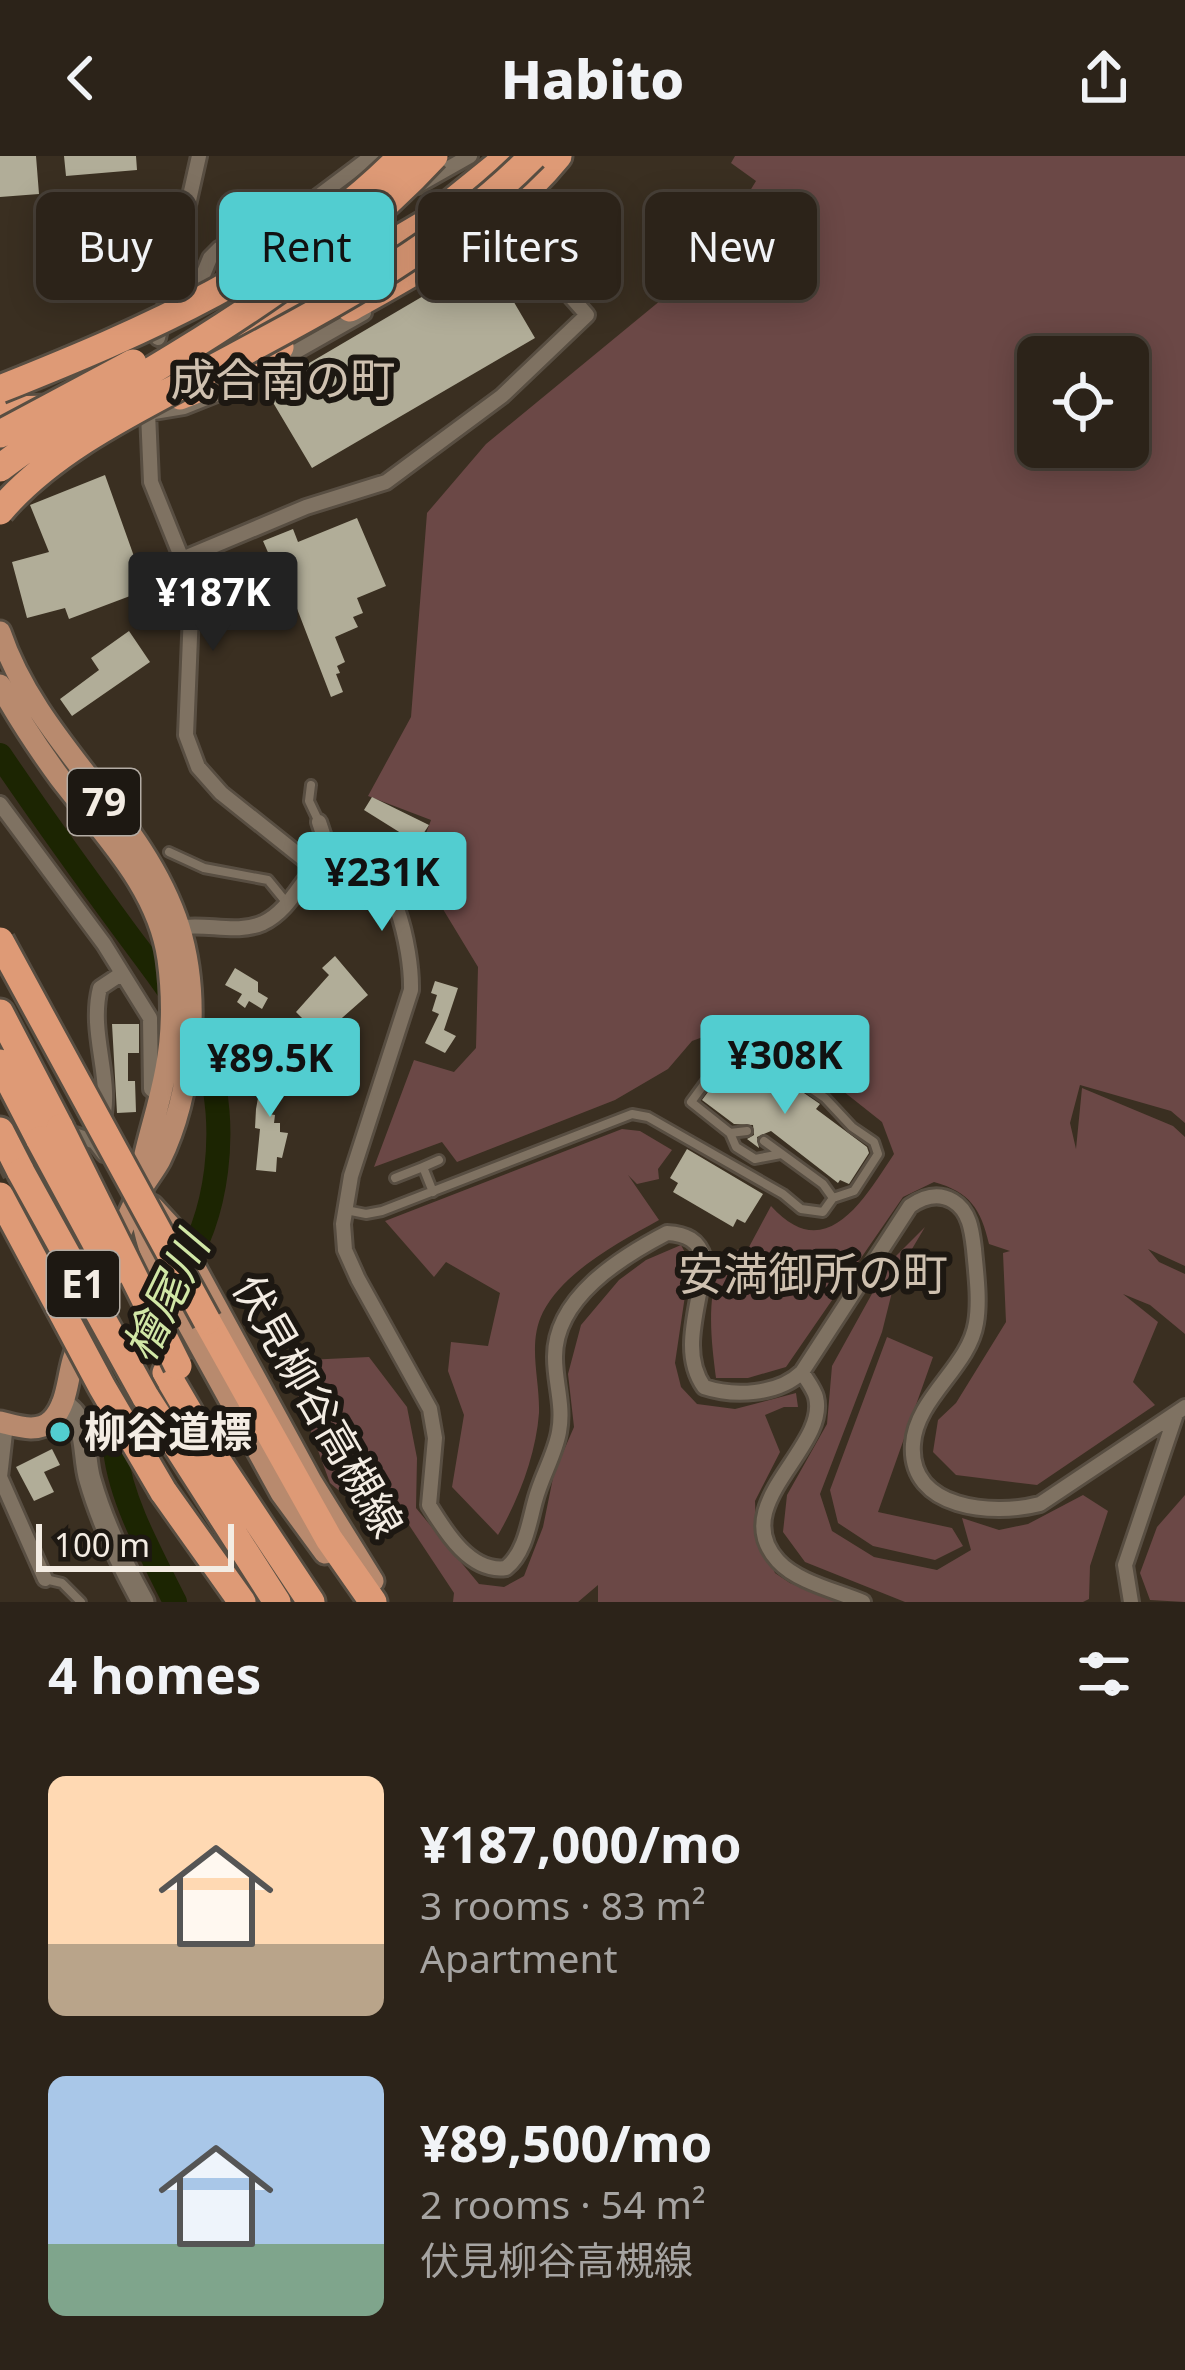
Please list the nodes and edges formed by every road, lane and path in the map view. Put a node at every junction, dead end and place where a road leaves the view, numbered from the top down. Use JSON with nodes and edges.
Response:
{"nodes":[{"id":1,"x":199,"y":156,"type":"edge"},
{"id":2,"x":402,"y":156,"type":"edge"},
{"id":3,"x":434,"y":156,"type":"edge"},
{"id":4,"x":470,"y":156,"type":"edge"},
{"id":5,"x":508,"y":156,"type":"edge"},
{"id":6,"x":533,"y":156,"type":"edge"},
{"id":7,"x":558,"y":156,"type":"edge"},
{"id":8,"x":573,"y":156,"type":"edge"},
{"id":9,"x":361,"y":192,"type":"edge"},
{"id":10,"x":541,"y":192,"type":"edge"},
{"id":11,"x":394,"y":194,"type":"edge"},
{"id":12,"x":418,"y":281,"type":"edge"},
{"id":13,"x":219,"y":290,"type":"edge"},
{"id":14,"x":219,"y":290,"type":"edge"},
{"id":15,"x":255,"y":300,"type":"edge"},
{"id":16,"x":258,"y":300,"type":"edge"},
{"id":17,"x":575,"y":300,"type":"edge"},
{"id":18,"x":0,"y":374,"type":"edge"},
{"id":19,"x":0,"y":388,"type":"edge"},
{"id":20,"x":0,"y":407,"type":"edge"},
{"id":21,"x":0,"y":434,"type":"edge"},
{"id":22,"x":0,"y":468,"type":"edge"},
{"id":23,"x":0,"y":511,"type":"edge"},
{"id":24,"x":182,"y":559,"type":"junction"},
{"id":25,"x":267,"y":594,"type":"dead end"},
{"id":26,"x":190,"y":613,"type":"junction"},
{"id":27,"x":0,"y":632,"type":"edge"},
{"id":28,"x":0,"y":685,"type":"edge"},
{"id":29,"x":311,"y":785,"type":"dead end"},
{"id":30,"x":0,"y":803,"type":"edge"},
{"id":31,"x":319,"y":822,"type":"joint"},
{"id":32,"x":169,"y":852,"type":"dead end"},
{"id":33,"x":329,"y":853,"type":"junction"},
{"id":34,"x":315,"y":868,"type":"junction"},
{"id":35,"x":287,"y":903,"type":"junction"},
{"id":36,"x":171,"y":929,"type":"junction"},
{"id":37,"x":0,"y":941,"type":"edge"},
{"id":38,"x":121,"y":974,"type":"junction"},
{"id":39,"x":0,"y":1013,"type":"edge"},
{"id":40,"x":0,"y":1064,"type":"edge"},
{"id":41,"x":171,"y":1092,"type":"junction"},
{"id":42,"x":0,"y":1131,"type":"edge"},
{"id":43,"x":747,"y":1131,"type":"dead end"},
{"id":44,"x":730,"y":1132,"type":"junction"},
{"id":45,"x":58,"y":1134,"type":"junction"},
{"id":46,"x":764,"y":1141,"type":"dead end"},
{"id":47,"x":95,"y":1142,"type":"junction"},
{"id":48,"x":782,"y":1154,"type":"junction"},
{"id":49,"x":439,"y":1160,"type":"dead end"},
{"id":50,"x":423,"y":1167,"type":"junction"},
{"id":51,"x":395,"y":1178,"type":"dead end"},
{"id":52,"x":433,"y":1192,"type":"junction"},
{"id":53,"x":137,"y":1194,"type":"junction"},
{"id":54,"x":0,"y":1196,"type":"edge"},
{"id":55,"x":832,"y":1198,"type":"junction"},
{"id":56,"x":345,"y":1210,"type":"junction"},
{"id":57,"x":194,"y":1317,"type":"junction"},
{"id":58,"x":802,"y":1372,"type":"junction"},
{"id":59,"x":62,"y":1404,"type":"junction"},
{"id":60,"x":1181,"y":1410,"type":"edge"},
{"id":61,"x":1,"y":1418,"type":"edge"},
{"id":62,"x":1136,"y":1442,"type":"junction"},
{"id":63,"x":1158,"y":1467,"type":"junction"},
{"id":64,"x":45,"y":1579,"type":"joint"},
{"id":65,"x":136,"y":1595,"type":"edge"},
{"id":66,"x":81,"y":1602,"type":"edge"},
{"id":67,"x":242,"y":1602,"type":"edge"},
{"id":68,"x":277,"y":1602,"type":"edge"},
{"id":69,"x":311,"y":1602,"type":"edge"},
{"id":70,"x":360,"y":1602,"type":"edge"},
{"id":71,"x":373,"y":1602,"type":"edge"},
{"id":72,"x":386,"y":1602,"type":"edge"},
{"id":73,"x":863,"y":1602,"type":"edge"},
{"id":74,"x":1131,"y":1602,"type":"edge"}],
"edges":[{"from":1,"to":4,"type":"street"},
{"from":2,"to":9,"type":"highway","bridge":true},
{"from":3,"to":11,"type":"highway","bridge":true},
{"from":5,"to":20,"type":"highway"},
{"from":6,"to":23,"type":"highway","bridge":true},
{"from":7,"to":20,"type":"highway"},
{"from":8,"to":10,"type":"street"},
{"from":12,"to":24,"type":"street"},
{"from":13,"to":18,"type":"highway","bridge":true},
{"from":14,"to":19,"type":"highway","bridge":true},
{"from":15,"to":21,"type":"highway","bridge":true},
{"from":16,"to":22,"type":"highway","bridge":true},
{"from":17,"to":24,"type":"street"},
{"from":24,"to":26,"type":"street"},
{"from":25,"to":26,"type":"lane"},
{"from":26,"to":34,"type":"street"},
{"from":27,"to":36,"type":"main road","number":"79"},
{"from":28,"to":36,"type":"main road","number":"79"},
{"from":29,"to":31,"type":"lane"},
{"from":30,"to":38,"type":"street"},
{"from":31,"to":33,"type":"street"},
{"from":32,"to":35,"type":"lane"},
{"from":33,"to":34,"type":"street"},
{"from":33,"to":56,"type":"street"},
{"from":34,"to":35,"type":"street"},
{"from":35,"to":36,"type":"street"},
{"from":36,"to":41,"type":"main road","number":"79"},
{"from":36,"to":41,"type":"main road","number":"79"},
{"from":37,"to":57,"type":"highway","bridge":true},
{"from":38,"to":41,"type":"street"},
{"from":38,"to":47,"type":"street"},
{"from":39,"to":45,"type":"highway"},
{"from":40,"to":45,"type":"highway","number":"E1"},
{"from":41,"to":53,"type":"main road","number":"79"},
{"from":42,"to":68,"type":"highway","number":"E1","bridge":true},
{"from":43,"to":44,"type":"lane"},
{"from":44,"to":48,"type":"lane"},
{"from":44,"to":55,"type":"lane"},
{"from":45,"to":47,"type":"street"},
{"from":45,"to":69,"type":"highway","number":"E1","bridge":true},
{"from":46,"to":48,"type":"lane"},
{"from":47,"to":53,"type":"street"},
{"from":48,"to":55,"type":"lane"},
{"from":49,"to":50,"type":"lane"},
{"from":50,"to":51,"type":"lane"},
{"from":50,"to":52,"type":"lane"},
{"from":52,"to":55,"type":"lane"},
{"from":52,"to":56,"type":"lane"},
{"from":53,"to":57,"type":"main road","name":"伏見柳谷高槻線"},
{"from":53,"to":59,"type":"main road","number":"79"},
{"from":53,"to":72,"type":"main road","name":"伏見柳谷高槻線"},
{"from":54,"to":67,"type":"highway","bridge":true},
{"from":56,"to":58,"type":"street"},
{"from":57,"to":70,"type":"main road","name":"伏見柳谷高槻線"},
{"from":57,"to":71,"type":"highway"},
{"from":58,"to":62,"type":"street"},
{"from":58,"to":73,"type":"street"},
{"from":59,"to":61,"type":"main road"},
{"from":59,"to":65,"type":"main road"},
{"from":60,"to":62,"type":"street"},
{"from":60,"to":63,"type":"street"},
{"from":61,"to":64,"type":"street"},
{"from":62,"to":63,"type":"street"},
{"from":63,"to":74,"type":"street"},
{"from":64,"to":66,"type":"lane"}]}
